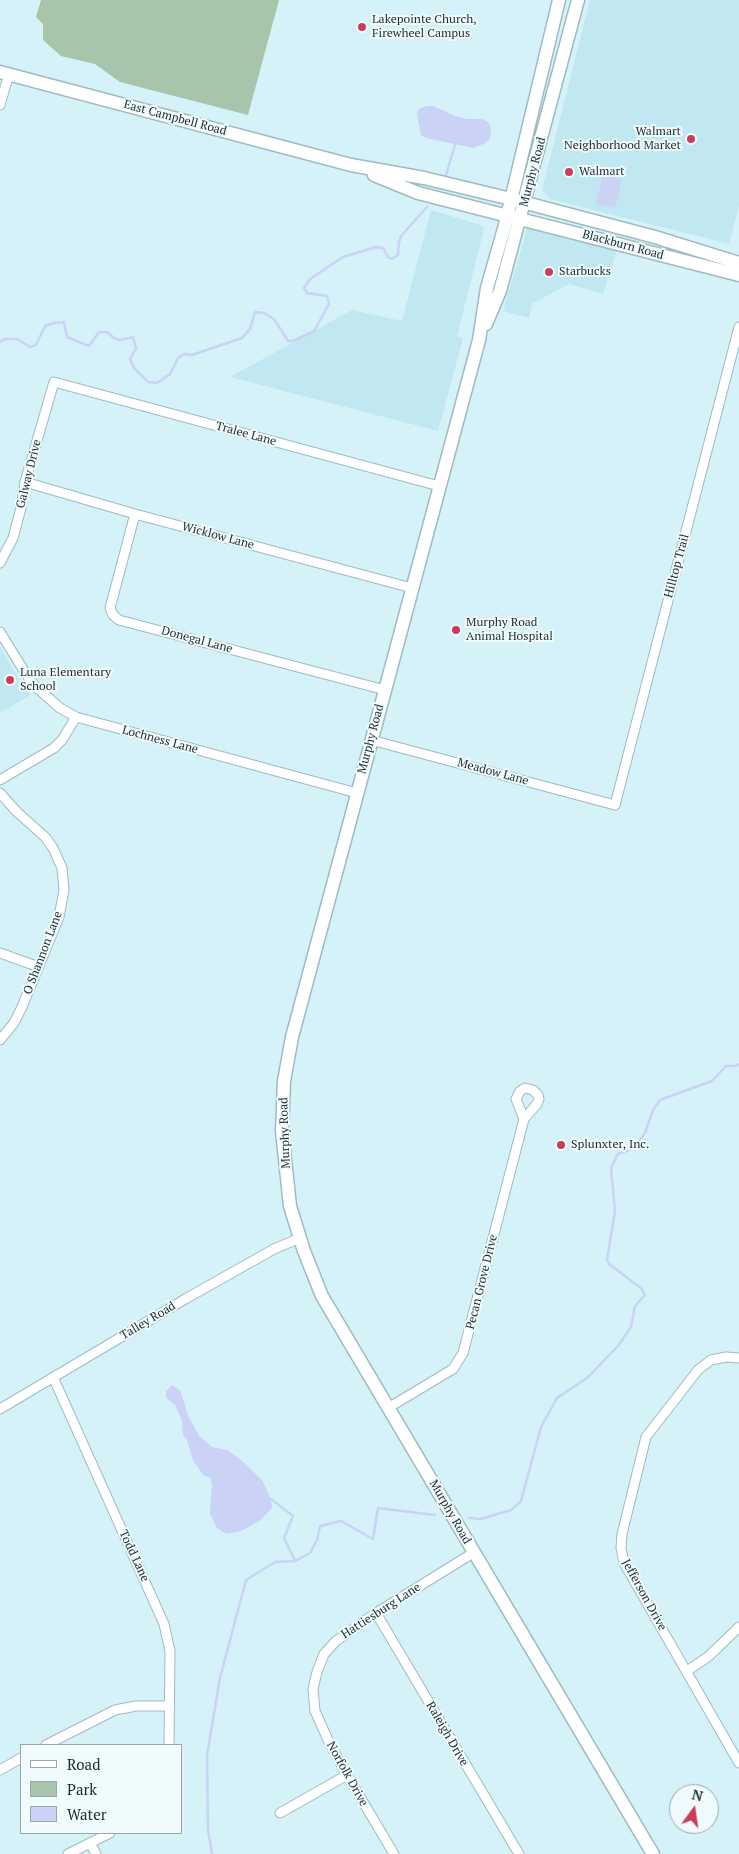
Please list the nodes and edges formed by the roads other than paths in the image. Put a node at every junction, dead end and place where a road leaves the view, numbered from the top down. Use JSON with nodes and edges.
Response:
{"nodes":[{"id":1,"x":560,"y":0,"type":"edge"},
{"id":2,"x":578,"y":0,"type":"edge"},
{"id":3,"x":546,"y":55,"type":"junction"},
{"id":4,"x":562,"y":59,"type":"junction"},
{"id":5,"x":4,"y":73,"type":"edge"},
{"id":6,"x":0,"y":106,"type":"edge"},
{"id":7,"x":351,"y":166,"type":"junction"},
{"id":8,"x":511,"y":199,"type":"junction"},
{"id":9,"x":525,"y":202,"type":"junction"},
{"id":10,"x":507,"y":215,"type":"junction"},
{"id":11,"x":521,"y":218,"type":"junction"},
{"id":12,"x":655,"y":237,"type":"junction"},
{"id":13,"x":611,"y":242,"type":"junction"},
{"id":14,"x":689,"y":247,"type":"junction"},
{"id":15,"x":684,"y":261,"type":"junction"},
{"id":16,"x":739,"y":263,"type":"edge"},
{"id":17,"x":739,"y":275,"type":"edge"},
{"id":18,"x":739,"y":327,"type":"edge"},
{"id":19,"x":478,"y":340,"type":"junction"},
{"id":20,"x":54,"y":382,"type":"joint"},
{"id":21,"x":25,"y":482,"type":"junction"},
{"id":22,"x":439,"y":486,"type":"junction"},
{"id":23,"x":135,"y":514,"type":"junction"},
{"id":24,"x":0,"y":563,"type":"edge"},
{"id":25,"x":412,"y":588,"type":"junction"},
{"id":26,"x":0,"y":632,"type":"edge"},
{"id":27,"x":385,"y":690,"type":"junction"},
{"id":28,"x":76,"y":717,"type":"junction"},
{"id":29,"x":371,"y":740,"type":"junction"},
{"id":30,"x":0,"y":780,"type":"edge"},
{"id":31,"x":0,"y":793,"type":"edge"},
{"id":32,"x":357,"y":793,"type":"junction"},
{"id":33,"x":615,"y":805,"type":"joint"},
{"id":34,"x":0,"y":952,"type":"edge"},
{"id":35,"x":39,"y":967,"type":"junction"},
{"id":36,"x":0,"y":1040,"type":"edge"},
{"id":37,"x":524,"y":1119,"type":"dead end"},
{"id":38,"x":300,"y":1238,"type":"junction"},
{"id":39,"x":739,"y":1358,"type":"edge"},
{"id":40,"x":53,"y":1378,"type":"junction"},
{"id":41,"x":388,"y":1408,"type":"junction"},
{"id":42,"x":0,"y":1409,"type":"edge"},
{"id":43,"x":473,"y":1553,"type":"junction"},
{"id":44,"x":376,"y":1613,"type":"junction"},
{"id":45,"x":739,"y":1627,"type":"edge"},
{"id":46,"x":687,"y":1671,"type":"junction"},
{"id":47,"x":313,"y":1689,"type":"joint"},
{"id":48,"x":169,"y":1706,"type":"junction"},
{"id":49,"x":48,"y":1744,"type":"edge"},
{"id":50,"x":169,"y":1744,"type":"edge"},
{"id":51,"x":20,"y":1759,"type":"edge"},
{"id":52,"x":739,"y":1763,"type":"edge"},
{"id":53,"x":0,"y":1770,"type":"edge"},
{"id":54,"x":346,"y":1775,"type":"junction"},
{"id":55,"x":280,"y":1813,"type":"dead end"},
{"id":56,"x":108,"y":1834,"type":"edge"},
{"id":57,"x":90,"y":1843,"type":"junction"},
{"id":58,"x":68,"y":1854,"type":"edge"},
{"id":59,"x":96,"y":1854,"type":"edge"},
{"id":60,"x":394,"y":1854,"type":"edge"},
{"id":61,"x":519,"y":1854,"type":"edge"},
{"id":62,"x":653,"y":1854,"type":"edge"}],
"edges":[{"from":1,"to":3,"type":"main road","name":"Murphy Road"},
{"from":2,"to":4,"type":"main road","name":"Murphy Road"},
{"from":3,"to":4,"type":"main road"},
{"from":3,"to":8,"type":"main road","name":"Murphy Road"},
{"from":4,"to":9,"type":"main road","name":"Murphy Road"},
{"from":5,"to":6,"type":"street"},
{"from":5,"to":7,"type":"main road","name":"East Campbell Road"},
{"from":7,"to":8,"type":"main road","name":"East Campbell Road"},
{"from":7,"to":10,"type":"main road","name":"East Campbell Road"},
{"from":8,"to":9,"type":"main road","name":"Blackburn Road"},
{"from":8,"to":10,"type":"main road","name":"Murphy Road"},
{"from":9,"to":11,"type":"main road","name":"Murphy Road"},
{"from":9,"to":12,"type":"main road","name":"Blackburn Road"},
{"from":10,"to":11,"type":"main road","name":"Blackburn Road"},
{"from":10,"to":19,"type":"main road","name":"Murphy Road"},
{"from":11,"to":13,"type":"main road","name":"Blackburn Road"},
{"from":11,"to":19,"type":"main road","name":"Murphy Road"},
{"from":12,"to":13,"type":"main road"},
{"from":12,"to":14,"type":"main road","name":"Blackburn Road"},
{"from":13,"to":15,"type":"main road","name":"Blackburn Road"},
{"from":14,"to":15,"type":"main road"},
{"from":14,"to":16,"type":"main road","name":"Blackburn Road"},
{"from":15,"to":17,"type":"main road","name":"Blackburn Road"},
{"from":18,"to":33,"type":"street","name":"Hilltop Trail"},
{"from":19,"to":22,"type":"main road","name":"Murphy Road"},
{"from":20,"to":21,"type":"street","name":"Galway Drive"},
{"from":20,"to":22,"type":"street","name":"Tralee Lane"},
{"from":21,"to":23,"type":"street","name":"Wicklow Lane"},
{"from":21,"to":24,"type":"street","name":"Galway Drive"},
{"from":22,"to":25,"type":"main road","name":"Murphy Road"},
{"from":23,"to":25,"type":"street","name":"Wicklow Lane"},
{"from":23,"to":27,"type":"street","name":"Donegal Lane"},
{"from":25,"to":27,"type":"main road","name":"Murphy Road"},
{"from":26,"to":28,"type":"street","name":"Lochness Lane"},
{"from":27,"to":29,"type":"main road","name":"Murphy Road"},
{"from":28,"to":30,"type":"street"},
{"from":28,"to":32,"type":"street","name":"Lochness Lane"},
{"from":29,"to":32,"type":"main road","name":"Murphy Road"},
{"from":29,"to":33,"type":"street","name":"Meadow Lane"},
{"from":31,"to":35,"type":"street","name":"O Shannon Lane"},
{"from":32,"to":38,"type":"main road","name":"Murphy Road"},
{"from":34,"to":35,"type":"street"},
{"from":35,"to":36,"type":"street","name":"O Shannon Lane"},
{"from":37,"to":41,"type":"street","name":"Pecan Grove Drive"},
{"from":38,"to":40,"type":"street","name":"Talley Road"},
{"from":38,"to":41,"type":"main road","name":"Murphy Road"},
{"from":39,"to":46,"type":"street","name":"Jefferson Drive"},
{"from":40,"to":42,"type":"street","name":"Talley Road"},
{"from":40,"to":48,"type":"street","name":"Todd Lane"},
{"from":41,"to":43,"type":"main road","name":"Murphy Road"},
{"from":43,"to":44,"type":"street","name":"Hattiesburg Lane"},
{"from":43,"to":62,"type":"main road","name":"Murphy Road"},
{"from":44,"to":47,"type":"street","name":"Hattiesburg Lane"},
{"from":44,"to":61,"type":"street","name":"Raleigh Drive"},
{"from":45,"to":46,"type":"street"},
{"from":46,"to":52,"type":"street","name":"Jefferson Drive"},
{"from":47,"to":54,"type":"street","name":"Norfolk Drive"},
{"from":48,"to":49,"type":"street"},
{"from":48,"to":50,"type":"street","name":"Todd Lane"},
{"from":51,"to":53,"type":"street"},
{"from":54,"to":55,"type":"street"},
{"from":54,"to":60,"type":"street","name":"Norfolk Drive"},
{"from":56,"to":57,"type":"street"},
{"from":57,"to":58,"type":"street"},
{"from":57,"to":59,"type":"street"}]}
